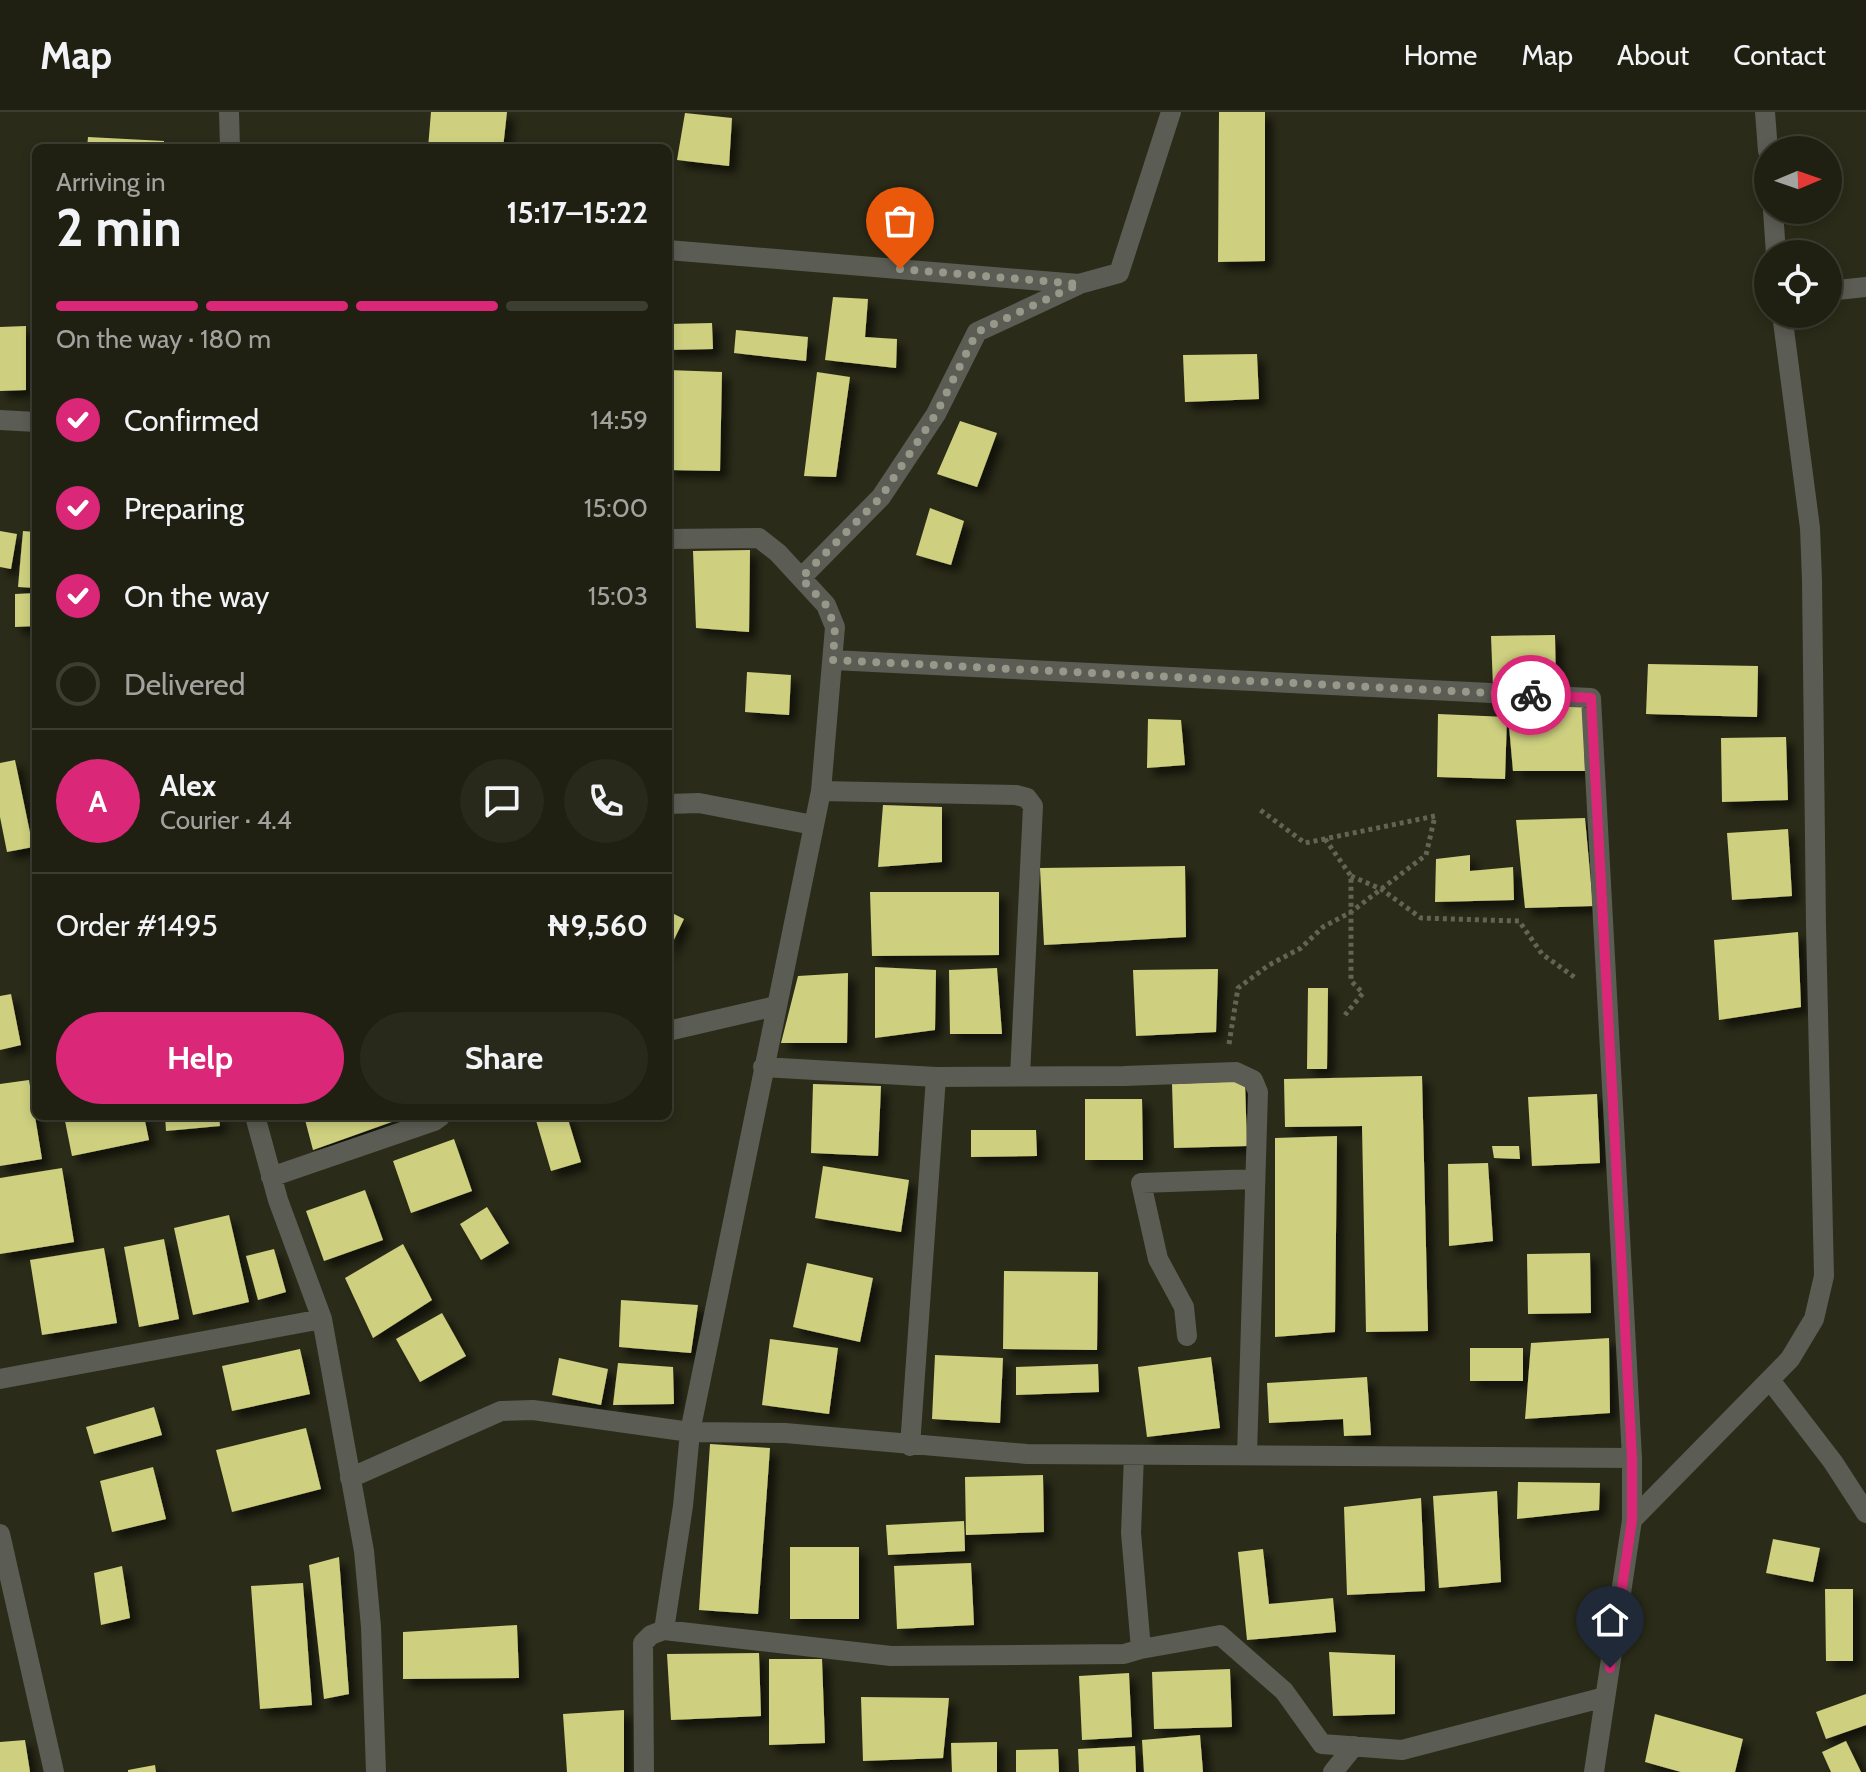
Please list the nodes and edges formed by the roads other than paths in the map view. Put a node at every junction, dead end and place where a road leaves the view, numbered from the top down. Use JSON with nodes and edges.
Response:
{"nodes":[{"id":1,"x":229,"y":112,"type":"edge"},
{"id":2,"x":1171,"y":112,"type":"edge"},
{"id":3,"x":1765,"y":112,"type":"edge"},
{"id":4,"x":1767,"y":136,"type":"edge"},
{"id":5,"x":230,"y":144,"type":"edge"},
{"id":6,"x":672,"y":250,"type":"edge"},
{"id":7,"x":1079,"y":284,"type":"junction"},
{"id":8,"x":1866,"y":287,"type":"edge"},
{"id":9,"x":1842,"y":290,"type":"edge"},
{"id":10,"x":1784,"y":328,"type":"edge"},
{"id":11,"x":0,"y":420,"type":"edge"},
{"id":12,"x":32,"y":422,"type":"edge"},
{"id":13,"x":672,"y":539,"type":"edge"},
{"id":14,"x":801,"y":578,"type":"junction"},
{"id":15,"x":833,"y":660,"type":"junction"},
{"id":16,"x":821,"y":791,"type":"junction"},
{"id":17,"x":672,"y":804,"type":"edge"},
{"id":18,"x":813,"y":825,"type":"junction"},
{"id":19,"x":776,"y":1006,"type":"junction"},
{"id":20,"x":672,"y":1030,"type":"edge"},
{"id":21,"x":763,"y":1067,"type":"junction"},
{"id":22,"x":1020,"y":1076,"type":"junction"},
{"id":23,"x":936,"y":1077,"type":"junction"},
{"id":24,"x":256,"y":1120,"type":"edge"},
{"id":25,"x":435,"y":1120,"type":"edge"},
{"id":26,"x":271,"y":1177,"type":"junction"},
{"id":27,"x":1255,"y":1179,"type":"junction"},
{"id":28,"x":322,"y":1319,"type":"junction"},
{"id":29,"x":1187,"y":1336,"type":"dead end"},
{"id":30,"x":0,"y":1379,"type":"edge"},
{"id":31,"x":1770,"y":1380,"type":"junction"},
{"id":32,"x":690,"y":1432,"type":"junction"},
{"id":33,"x":910,"y":1446,"type":"junction"},
{"id":34,"x":1134,"y":1455,"type":"junction"},
{"id":35,"x":1247,"y":1455,"type":"junction"},
{"id":36,"x":1632,"y":1458,"type":"junction"},
{"id":37,"x":350,"y":1478,"type":"junction"},
{"id":38,"x":1866,"y":1513,"type":"edge"},
{"id":39,"x":1632,"y":1520,"type":"junction"},
{"id":40,"x":0,"y":1534,"type":"edge"},
{"id":41,"x":664,"y":1630,"type":"junction"},
{"id":42,"x":1141,"y":1649,"type":"junction"},
{"id":43,"x":1605,"y":1697,"type":"junction"},
{"id":44,"x":1354,"y":1746,"type":"junction"},
{"id":45,"x":54,"y":1772,"type":"edge"},
{"id":46,"x":376,"y":1772,"type":"edge"},
{"id":47,"x":644,"y":1772,"type":"edge"},
{"id":48,"x":1333,"y":1772,"type":"edge"},
{"id":49,"x":1594,"y":1772,"type":"edge"}],
"edges":[{"from":1,"to":5,"type":"street"},
{"from":2,"to":7,"type":"street"},
{"from":3,"to":4,"type":"street"},
{"from":6,"to":7,"type":"street"},
{"from":7,"to":14,"type":"street"},
{"from":8,"to":9,"type":"street"},
{"from":10,"to":31,"type":"street"},
{"from":11,"to":12,"type":"street"},
{"from":13,"to":14,"type":"street"},
{"from":14,"to":15,"type":"street"},
{"from":15,"to":16,"type":"street"},
{"from":15,"to":36,"type":"street"},
{"from":16,"to":18,"type":"street"},
{"from":16,"to":22,"type":"street"},
{"from":17,"to":18,"type":"street"},
{"from":18,"to":19,"type":"street"},
{"from":19,"to":20,"type":"street"},
{"from":19,"to":21,"type":"street"},
{"from":21,"to":23,"type":"street"},
{"from":21,"to":32,"type":"street"},
{"from":22,"to":23,"type":"street"},
{"from":22,"to":27,"type":"street"},
{"from":23,"to":33,"type":"street"},
{"from":24,"to":26,"type":"street"},
{"from":25,"to":26,"type":"street"},
{"from":26,"to":28,"type":"street"},
{"from":27,"to":29,"type":"street"},
{"from":27,"to":35,"type":"street"},
{"from":28,"to":30,"type":"street"},
{"from":28,"to":37,"type":"street"},
{"from":31,"to":38,"type":"street"},
{"from":31,"to":39,"type":"street"},
{"from":32,"to":33,"type":"street"},
{"from":32,"to":37,"type":"street"},
{"from":32,"to":41,"type":"street"},
{"from":33,"to":34,"type":"street"},
{"from":34,"to":35,"type":"street"},
{"from":34,"to":42,"type":"street"},
{"from":35,"to":36,"type":"street"},
{"from":36,"to":39,"type":"street"},
{"from":37,"to":46,"type":"street"},
{"from":39,"to":43,"type":"street"},
{"from":40,"to":45,"type":"street"},
{"from":41,"to":42,"type":"street"},
{"from":41,"to":47,"type":"street"},
{"from":42,"to":44,"type":"street"},
{"from":43,"to":44,"type":"street"},
{"from":43,"to":49,"type":"street"},
{"from":44,"to":48,"type":"street"}]}
